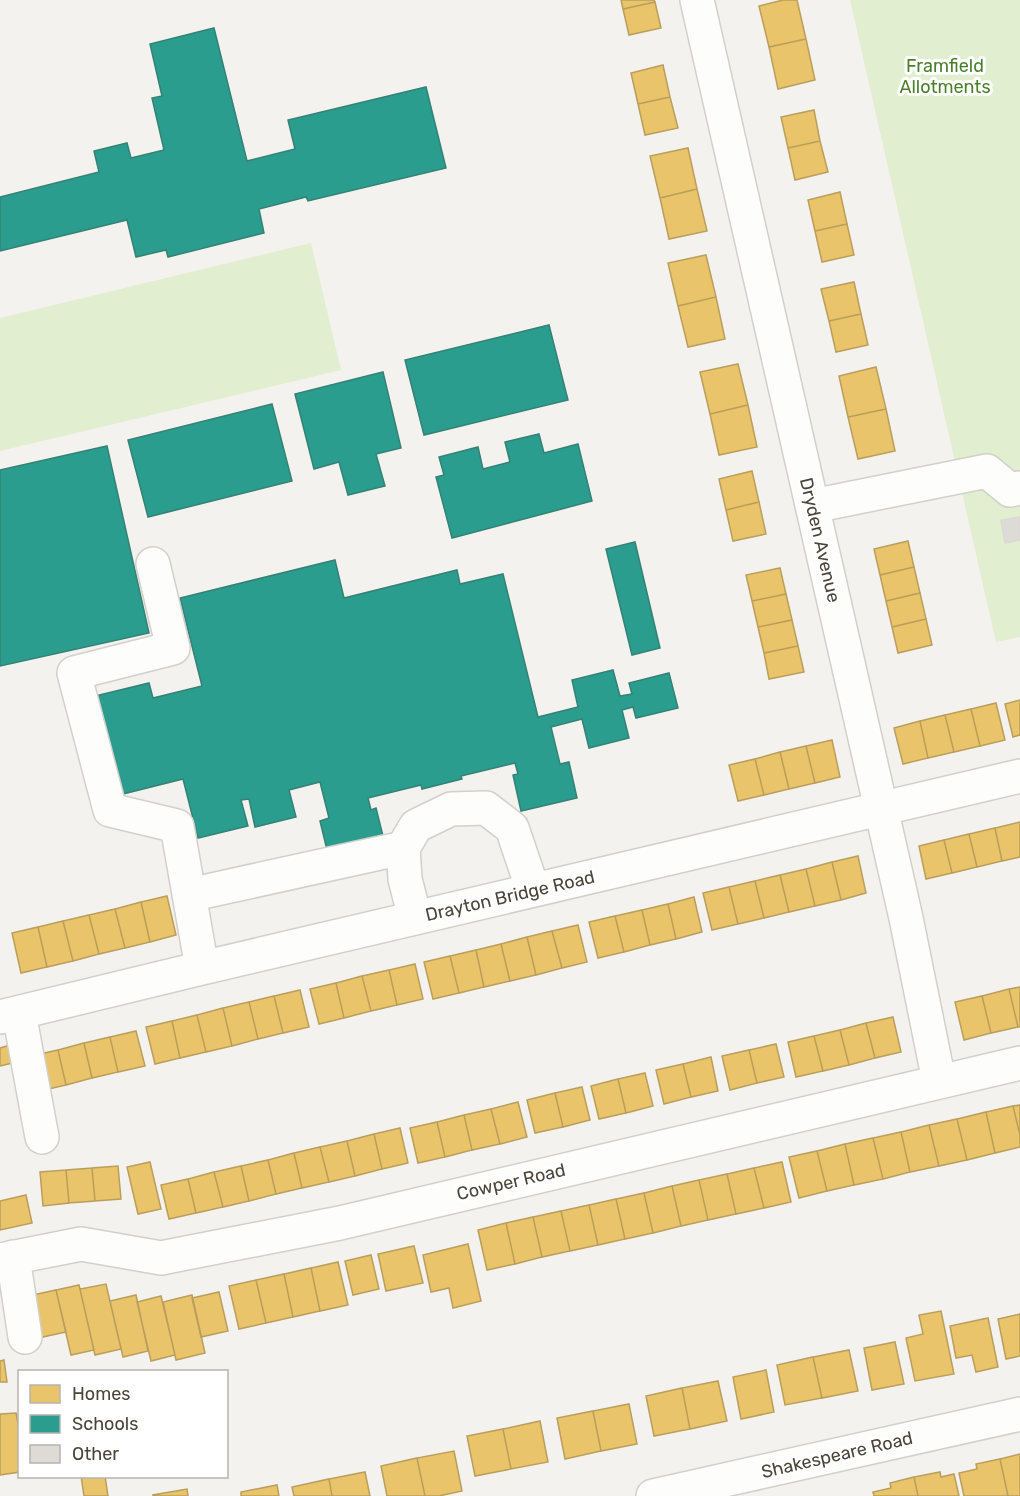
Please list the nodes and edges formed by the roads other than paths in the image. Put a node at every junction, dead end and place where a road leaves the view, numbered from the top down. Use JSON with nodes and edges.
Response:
{"nodes":[{"id":1,"x":697,"y":0,"type":"edge"},
{"id":2,"x":1020,"y":488,"type":"edge"},
{"id":3,"x":813,"y":506,"type":"junction"},
{"id":4,"x":153,"y":564,"type":"dead end"},
{"id":5,"x":1020,"y":776,"type":"edge"},
{"id":6,"x":882,"y":809,"type":"junction"},
{"id":7,"x":403,"y":848,"type":"junction"},
{"id":8,"x":533,"y":890,"type":"junction"},
{"id":9,"x":189,"y":895,"type":"junction"},
{"id":10,"x":416,"y":918,"type":"junction"},
{"id":11,"x":202,"y":968,"type":"junction"},
{"id":12,"x":10,"y":1015,"type":"edge"},
{"id":13,"x":1020,"y":1063,"type":"edge"},
{"id":14,"x":939,"y":1081,"type":"junction"},
{"id":15,"x":42,"y":1137,"type":"dead end"},
{"id":16,"x":7,"y":1259,"type":"edge"},
{"id":17,"x":25,"y":1337,"type":"dead end"},
{"id":18,"x":1020,"y":1414,"type":"edge"},
{"id":19,"x":653,"y":1496,"type":"edge"}],
"edges":[{"from":1,"to":3,"type":"street","name":"Dryden Avenue"},
{"from":2,"to":3,"type":"street"},
{"from":3,"to":6,"type":"street","name":"Dryden Avenue"},
{"from":4,"to":9,"type":"street"},
{"from":5,"to":6,"type":"street","name":"Drayton Bridge Road"},
{"from":6,"to":8,"type":"street","name":"Drayton Bridge Road"},
{"from":6,"to":14,"type":"street","name":"Dryden Avenue"},
{"from":7,"to":8,"type":"street"},
{"from":7,"to":9,"type":"street"},
{"from":7,"to":10,"type":"street"},
{"from":8,"to":10,"type":"street","name":"Drayton Bridge Road"},
{"from":9,"to":11,"type":"street"},
{"from":10,"to":11,"type":"street","name":"Drayton Bridge Road"},
{"from":11,"to":12,"type":"street","name":"Drayton Bridge Road"},
{"from":12,"to":15,"type":"street"},
{"from":13,"to":14,"type":"street","name":"Cowper Road"},
{"from":14,"to":16,"type":"street","name":"Cowper Road"},
{"from":16,"to":17,"type":"street"},
{"from":18,"to":19,"type":"street","name":"Shakespeare Road"}]}
